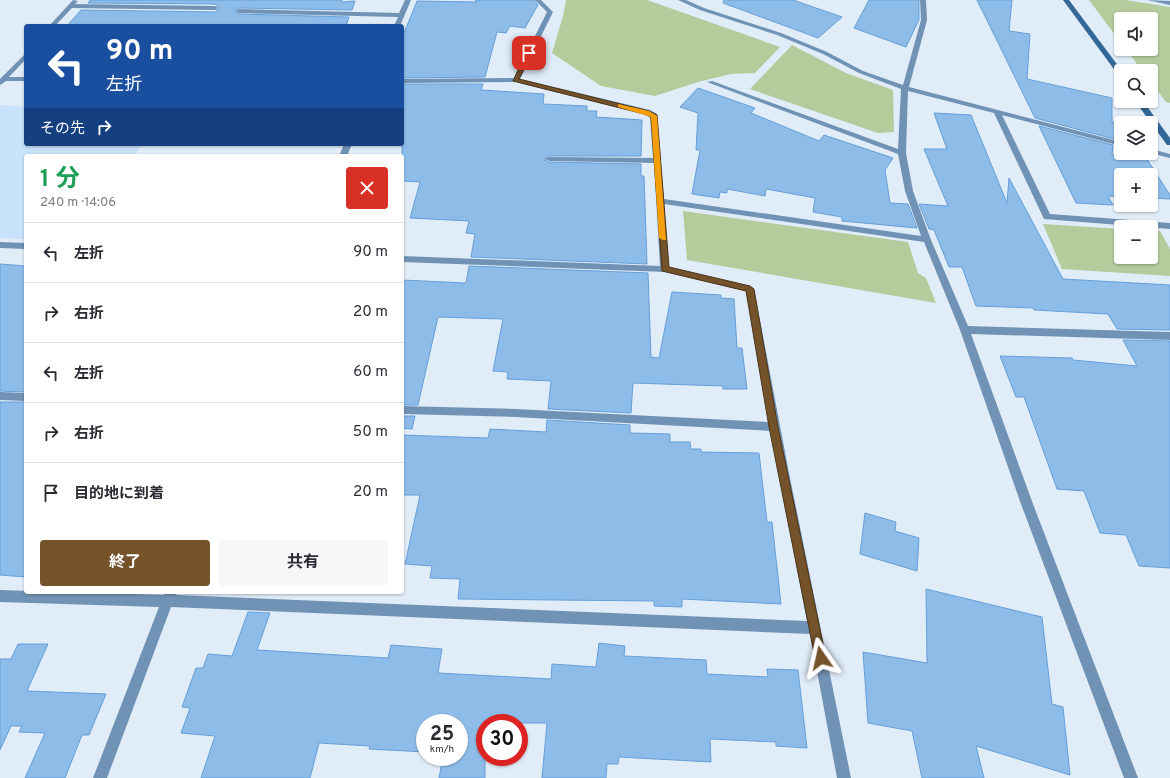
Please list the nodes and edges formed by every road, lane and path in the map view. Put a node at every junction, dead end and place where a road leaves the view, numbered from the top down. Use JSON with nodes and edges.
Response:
{"nodes":[{"id":1,"x":76,"y":0,"type":"edge"},
{"id":2,"x":408,"y":0,"type":"edge"},
{"id":3,"x":538,"y":0,"type":"edge"},
{"id":4,"x":681,"y":0,"type":"edge"},
{"id":5,"x":923,"y":0,"type":"edge"},
{"id":6,"x":1066,"y":0,"type":"edge"},
{"id":7,"x":1150,"y":0,"type":"edge"},
{"id":8,"x":1170,"y":3,"type":"edge"},
{"id":9,"x":71,"y":6,"type":"junction"},
{"id":10,"x":214,"y":8,"type":"dead end"},
{"id":11,"x":239,"y":11,"type":"dead end"},
{"id":12,"x":402,"y":15,"type":"junction"},
{"id":13,"x":54,"y":24,"type":"edge"},
{"id":14,"x":398,"y":24,"type":"edge"},
{"id":15,"x":24,"y":56,"type":"edge"},
{"id":16,"x":1114,"y":66,"type":"edge"},
{"id":17,"x":24,"y":79,"type":"edge"},
{"id":18,"x":516,"y":80,"type":"junction"},
{"id":19,"x":2,"y":81,"type":"edge"},
{"id":20,"x":404,"y":81,"type":"edge"},
{"id":21,"x":710,"y":82,"type":"dead end"},
{"id":22,"x":905,"y":88,"type":"junction"},
{"id":23,"x":1145,"y":108,"type":"edge"},
{"id":24,"x":997,"y":112,"type":"junction"},
{"id":25,"x":1114,"y":142,"type":"edge"},
{"id":26,"x":1170,"y":143,"type":"edge"},
{"id":27,"x":902,"y":153,"type":"junction"},
{"id":28,"x":1158,"y":153,"type":"edge"},
{"id":29,"x":1170,"y":156,"type":"edge"},
{"id":30,"x":549,"y":159,"type":"dead end"},
{"id":31,"x":658,"y":160,"type":"junction"},
{"id":32,"x":662,"y":201,"type":"junction"},
{"id":33,"x":1170,"y":226,"type":"edge"},
{"id":34,"x":926,"y":240,"type":"junction"},
{"id":35,"x":0,"y":245,"type":"edge"},
{"id":36,"x":24,"y":246,"type":"edge"},
{"id":37,"x":404,"y":259,"type":"edge"},
{"id":38,"x":665,"y":269,"type":"junction"},
{"id":39,"x":965,"y":330,"type":"junction"},
{"id":40,"x":1170,"y":336,"type":"edge"},
{"id":41,"x":0,"y":396,"type":"edge"},
{"id":42,"x":24,"y":397,"type":"edge"},
{"id":43,"x":404,"y":410,"type":"edge"},
{"id":44,"x":773,"y":427,"type":"junction"},
{"id":45,"x":0,"y":596,"type":"edge"},
{"id":46,"x":169,"y":596,"type":"edge"},
{"id":47,"x":815,"y":628,"type":"junction"},
{"id":48,"x":100,"y":778,"type":"edge"},
{"id":49,"x":844,"y":778,"type":"edge"},
{"id":50,"x":1131,"y":778,"type":"edge"}],
"edges":[{"from":1,"to":9,"type":"street"},
{"from":2,"to":12,"type":"street"},
{"from":3,"to":18,"type":"street"},
{"from":4,"to":22,"type":"street"},
{"from":5,"to":22,"type":"street"},
{"from":6,"to":16,"type":"street"},
{"from":7,"to":8,"type":"street"},
{"from":9,"to":10,"type":"street"},
{"from":9,"to":13,"type":"street"},
{"from":11,"to":12,"type":"street"},
{"from":12,"to":14,"type":"street"},
{"from":15,"to":19,"type":"street"},
{"from":17,"to":19,"type":"street"},
{"from":18,"to":20,"type":"street"},
{"from":18,"to":31,"type":"street"},
{"from":21,"to":27,"type":"street"},
{"from":22,"to":24,"type":"street"},
{"from":22,"to":27,"type":"street"},
{"from":23,"to":26,"type":"street"},
{"from":24,"to":25,"type":"street"},
{"from":24,"to":33,"type":"street"},
{"from":27,"to":34,"type":"street"},
{"from":28,"to":29,"type":"street"},
{"from":30,"to":31,"type":"street"},
{"from":31,"to":32,"type":"street"},
{"from":32,"to":34,"type":"street"},
{"from":32,"to":38,"type":"street"},
{"from":34,"to":39,"type":"street"},
{"from":35,"to":36,"type":"street"},
{"from":37,"to":38,"type":"street"},
{"from":38,"to":44,"type":"street"},
{"from":39,"to":40,"type":"street"},
{"from":39,"to":50,"type":"street"},
{"from":41,"to":42,"type":"street"},
{"from":43,"to":44,"type":"street"},
{"from":44,"to":47,"type":"street"},
{"from":45,"to":46,"type":"street"},
{"from":46,"to":47,"type":"street"},
{"from":46,"to":48,"type":"street"},
{"from":47,"to":49,"type":"street"}]}
